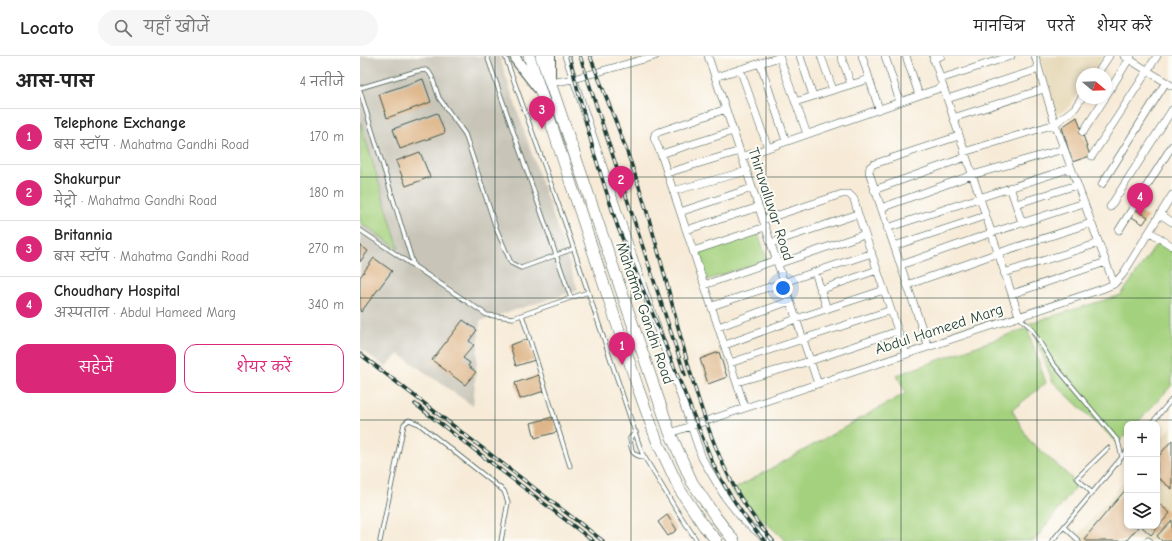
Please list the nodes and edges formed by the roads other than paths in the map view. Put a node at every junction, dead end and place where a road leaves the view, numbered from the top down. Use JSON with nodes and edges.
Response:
{"nodes":[{"id":1,"x":488,"y":56,"type":"edge"},
{"id":2,"x":505,"y":56,"type":"edge"},
{"id":3,"x":515,"y":56,"type":"edge"},
{"id":4,"x":541,"y":56,"type":"edge"},
{"id":5,"x":550,"y":56,"type":"edge"},
{"id":6,"x":566,"y":56,"type":"edge"},
{"id":7,"x":625,"y":56,"type":"edge"},
{"id":8,"x":654,"y":56,"type":"edge"},
{"id":9,"x":708,"y":56,"type":"edge"},
{"id":10,"x":779,"y":56,"type":"edge"},
{"id":11,"x":800,"y":56,"type":"edge"},
{"id":12,"x":821,"y":56,"type":"edge"},
{"id":13,"x":841,"y":56,"type":"edge"},
{"id":14,"x":862,"y":56,"type":"edge"},
{"id":15,"x":885,"y":56,"type":"edge"},
{"id":16,"x":906,"y":56,"type":"edge"},
{"id":17,"x":942,"y":56,"type":"edge"},
{"id":18,"x":1011,"y":56,"type":"edge"},
{"id":19,"x":1035,"y":56,"type":"edge"},
{"id":20,"x":1109,"y":56,"type":"edge"},
{"id":21,"x":1157,"y":56,"type":"edge"},
{"id":22,"x":529,"y":57,"type":"edge"},
{"id":23,"x":933,"y":57,"type":"edge"},
{"id":24,"x":1128,"y":57,"type":"edge"},
{"id":25,"x":760,"y":63,"type":"junction"},
{"id":26,"x":627,"y":64,"type":"junction"},
{"id":27,"x":1101,"y":68,"type":"edge"},
{"id":28,"x":740,"y":70,"type":"junction"},
{"id":29,"x":1039,"y":70,"type":"junction"},
{"id":30,"x":1147,"y":71,"type":"junction"},
{"id":31,"x":715,"y":77,"type":"junction"},
{"id":32,"x":573,"y":79,"type":"junction"},
{"id":33,"x":869,"y":79,"type":"junction"},
{"id":34,"x":940,"y":79,"type":"junction"},
{"id":35,"x":1169,"y":82,"type":"edge"},
{"id":36,"x":550,"y":83,"type":"junction"},
{"id":37,"x":851,"y":84,"type":"junction"},
{"id":38,"x":1112,"y":85,"type":"edge"},
{"id":39,"x":943,"y":87,"type":"junction"},
{"id":40,"x":360,"y":88,"type":"edge"},
{"id":41,"x":540,"y":89,"type":"junction"},
{"id":42,"x":1044,"y":89,"type":"junction"},
{"id":43,"x":833,"y":90,"type":"junction"},
{"id":44,"x":360,"y":91,"type":"edge"},
{"id":45,"x":919,"y":95,"type":"junction"},
{"id":46,"x":813,"y":96,"type":"junction"},
{"id":47,"x":947,"y":99,"type":"junction"},
{"id":48,"x":795,"y":102,"type":"junction"},
{"id":49,"x":900,"y":102,"type":"junction"},
{"id":50,"x":1078,"y":104,"type":"edge"},
{"id":51,"x":1101,"y":104,"type":"edge"},
{"id":52,"x":726,"y":108,"type":"junction"},
{"id":53,"x":879,"y":109,"type":"junction"},
{"id":54,"x":1172,"y":110,"type":"edge"},
{"id":55,"x":953,"y":118,"type":"junction"},
{"id":56,"x":1054,"y":124,"type":"junction"},
{"id":57,"x":733,"y":131,"type":"junction"},
{"id":58,"x":1083,"y":132,"type":"dead end"},
{"id":59,"x":807,"y":134,"type":"junction"},
{"id":60,"x":959,"y":136,"type":"junction"},
{"id":61,"x":786,"y":142,"type":"junction"},
{"id":62,"x":1172,"y":146,"type":"edge"},
{"id":63,"x":768,"y":148,"type":"junction"},
{"id":64,"x":1064,"y":149,"type":"junction"},
{"id":65,"x":661,"y":154,"type":"junction"},
{"id":66,"x":741,"y":154,"type":"junction"},
{"id":67,"x":965,"y":154,"type":"junction"},
{"id":68,"x":1092,"y":156,"type":"dead end"},
{"id":69,"x":1071,"y":168,"type":"junction"},
{"id":70,"x":747,"y":171,"type":"junction"},
{"id":71,"x":667,"y":173,"type":"junction"},
{"id":72,"x":972,"y":175,"type":"junction"},
{"id":73,"x":1102,"y":184,"type":"dead end"},
{"id":74,"x":1077,"y":185,"type":"junction"},
{"id":75,"x":752,"y":188,"type":"junction"},
{"id":76,"x":1010,"y":188,"type":"junction"},
{"id":77,"x":874,"y":190,"type":"junction"},
{"id":78,"x":674,"y":191,"type":"junction"},
{"id":79,"x":979,"y":197,"type":"junction"},
{"id":80,"x":1171,"y":197,"type":"edge"},
{"id":81,"x":1084,"y":203,"type":"junction"},
{"id":82,"x":1016,"y":204,"type":"junction"},
{"id":83,"x":1110,"y":207,"type":"dead end"},
{"id":84,"x":759,"y":208,"type":"junction"},
{"id":85,"x":881,"y":208,"type":"junction"},
{"id":86,"x":680,"y":212,"type":"junction"},
{"id":87,"x":858,"y":214,"type":"junction"},
{"id":88,"x":1160,"y":214,"type":"junction"},
{"id":89,"x":986,"y":216,"type":"junction"},
{"id":90,"x":763,"y":220,"type":"junction"},
{"id":91,"x":1172,"y":222,"type":"edge"},
{"id":92,"x":1022,"y":223,"type":"junction"},
{"id":93,"x":1091,"y":223,"type":"junction"},
{"id":94,"x":765,"y":227,"type":"junction"},
{"id":95,"x":887,"y":228,"type":"junction"},
{"id":96,"x":360,"y":230,"type":"edge"},
{"id":97,"x":686,"y":230,"type":"junction"},
{"id":98,"x":1119,"y":230,"type":"dead end"},
{"id":99,"x":1150,"y":232,"type":"junction"},
{"id":100,"x":991,"y":233,"type":"junction"},
{"id":101,"x":865,"y":234,"type":"junction"},
{"id":102,"x":771,"y":243,"type":"junction"},
{"id":103,"x":1099,"y":243,"type":"junction"},
{"id":104,"x":894,"y":246,"type":"junction"},
{"id":105,"x":1172,"y":246,"type":"edge"},
{"id":106,"x":574,"y":249,"type":"junction"},
{"id":107,"x":693,"y":251,"type":"junction"},
{"id":108,"x":872,"y":253,"type":"junction"},
{"id":109,"x":998,"y":253,"type":"junction"},
{"id":110,"x":557,"y":255,"type":"junction"},
{"id":111,"x":777,"y":262,"type":"junction"},
{"id":112,"x":1106,"y":262,"type":"junction"},
{"id":113,"x":901,"y":265,"type":"junction"},
{"id":114,"x":414,"y":267,"type":"junction"},
{"id":115,"x":877,"y":270,"type":"junction"},
{"id":116,"x":815,"y":272,"type":"junction"},
{"id":117,"x":1004,"y":273,"type":"junction"},
{"id":118,"x":784,"y":282,"type":"junction"},
{"id":119,"x":1114,"y":284,"type":"junction"},
{"id":120,"x":704,"y":285,"type":"junction"},
{"id":121,"x":907,"y":285,"type":"junction"},
{"id":122,"x":820,"y":290,"type":"junction"},
{"id":123,"x":884,"y":290,"type":"junction"},
{"id":124,"x":588,"y":292,"type":"junction"},
{"id":125,"x":1012,"y":294,"type":"junction"},
{"id":126,"x":571,"y":298,"type":"junction"},
{"id":127,"x":790,"y":301,"type":"junction"},
{"id":128,"x":712,"y":306,"type":"junction"},
{"id":129,"x":826,"y":309,"type":"junction"},
{"id":130,"x":891,"y":310,"type":"junction"},
{"id":131,"x":522,"y":315,"type":"junction"},
{"id":132,"x":1019,"y":316,"type":"junction"},
{"id":133,"x":796,"y":319,"type":"junction"},
{"id":134,"x":718,"y":327,"type":"junction"},
{"id":135,"x":898,"y":332,"type":"junction"},
{"id":136,"x":803,"y":339,"type":"junction"},
{"id":137,"x":725,"y":345,"type":"junction"},
{"id":138,"x":928,"y":346,"type":"junction"},
{"id":139,"x":906,"y":354,"type":"junction"},
{"id":140,"x":810,"y":361,"type":"junction"},
{"id":141,"x":730,"y":363,"type":"junction"},
{"id":142,"x":737,"y":382,"type":"junction"},
{"id":143,"x":818,"y":384,"type":"junction"},
{"id":144,"x":1172,"y":399,"type":"edge"},
{"id":145,"x":746,"y":408,"type":"junction"},
{"id":146,"x":1154,"y":421,"type":"edge"},
{"id":147,"x":691,"y":427,"type":"junction"},
{"id":148,"x":636,"y":432,"type":"junction"},
{"id":149,"x":670,"y":433,"type":"junction"},
{"id":150,"x":1108,"y":448,"type":"dead end"},
{"id":151,"x":645,"y":457,"type":"junction"},
{"id":152,"x":1122,"y":457,"type":"joint"},
{"id":153,"x":570,"y":466,"type":"dead end"},
{"id":154,"x":1092,"y":493,"type":"junction"},
{"id":155,"x":1064,"y":527,"type":"junction"},
{"id":156,"x":380,"y":541,"type":"edge"},
{"id":157,"x":501,"y":541,"type":"edge"},
{"id":158,"x":697,"y":541,"type":"edge"},
{"id":159,"x":717,"y":541,"type":"edge"},
{"id":160,"x":734,"y":541,"type":"edge"},
{"id":161,"x":768,"y":541,"type":"edge"},
{"id":162,"x":1052,"y":541,"type":"edge"},
{"id":163,"x":1079,"y":541,"type":"edge"},
{"id":164,"x":1146,"y":541,"type":"edge"},
{"id":165,"x":1151,"y":541,"type":"edge"}],
"edges":[{"from":1,"to":110,"type":"lane"},
{"from":2,"to":106,"type":"lane"},
{"from":3,"to":41,"type":"street"},
{"from":4,"to":36,"type":"main road","name":"Mahatma Gandhi Road"},
{"from":5,"to":36,"type":"street"},
{"from":6,"to":32,"type":"street"},
{"from":7,"to":26,"type":"street"},
{"from":8,"to":26,"type":"street"},
{"from":9,"to":31,"type":"street","name":"Thiruvalluvar Road"},
{"from":10,"to":25,"type":"street"},
{"from":10,"to":48,"type":"street"},
{"from":11,"to":46,"type":"street"},
{"from":12,"to":43,"type":"street"},
{"from":13,"to":37,"type":"street"},
{"from":14,"to":33,"type":"street"},
{"from":15,"to":49,"type":"street"},
{"from":16,"to":45,"type":"street"},
{"from":17,"to":23,"type":"street"},
{"from":18,"to":34,"type":"street"},
{"from":19,"to":29,"type":"street"},
{"from":20,"to":27,"type":"street"},
{"from":21,"to":30,"type":"street"},
{"from":22,"to":41,"type":"main road","name":"Mahatma Gandhi Road"},
{"from":23,"to":34,"type":"street"},
{"from":24,"to":30,"type":"street"},
{"from":24,"to":38,"type":"street"},
{"from":25,"to":28,"type":"street"},
{"from":25,"to":61,"type":"street"},
{"from":26,"to":32,"type":"street"},
{"from":28,"to":31,"type":"street"},
{"from":28,"to":63,"type":"street"},
{"from":29,"to":42,"type":"street"},
{"from":29,"to":47,"type":"street"},
{"from":30,"to":35,"type":"street"},
{"from":30,"to":68,"type":"street"},
{"from":31,"to":52,"type":"street","name":"Thiruvalluvar Road"},
{"from":32,"to":36,"type":"street"},
{"from":32,"to":147,"type":"street"},
{"from":33,"to":37,"type":"street"},
{"from":33,"to":53,"type":"street"},
{"from":34,"to":39,"type":"street"},
{"from":35,"to":73,"type":"street"},
{"from":36,"to":149,"type":"main road","name":"Mahatma Gandhi Road"},
{"from":37,"to":43,"type":"street"},
{"from":39,"to":45,"type":"street"},
{"from":39,"to":47,"type":"street"},
{"from":40,"to":110,"type":"lane"},
{"from":41,"to":159,"type":"main road","name":"Mahatma Gandhi Road"},
{"from":42,"to":55,"type":"street"},
{"from":42,"to":56,"type":"street"},
{"from":43,"to":46,"type":"street"},
{"from":44,"to":114,"type":"lane"},
{"from":45,"to":49,"type":"street"},
{"from":46,"to":48,"type":"street"},
{"from":47,"to":55,"type":"street"},
{"from":48,"to":59,"type":"street"},
{"from":49,"to":53,"type":"street"},
{"from":50,"to":56,"type":"street"},
{"from":51,"to":58,"type":"street"},
{"from":52,"to":57,"type":"street","name":"Thiruvalluvar Road"},
{"from":52,"to":65,"type":"street"},
{"from":53,"to":59,"type":"street"},
{"from":54,"to":83,"type":"street"},
{"from":55,"to":60,"type":"street"},
{"from":56,"to":64,"type":"street"},
{"from":56,"to":67,"type":"street"},
{"from":57,"to":65,"type":"street"},
{"from":57,"to":66,"type":"street","name":"Thiruvalluvar Road"},
{"from":59,"to":61,"type":"street"},
{"from":60,"to":67,"type":"street"},
{"from":60,"to":77,"type":"street"},
{"from":61,"to":63,"type":"street"},
{"from":62,"to":98,"type":"street"},
{"from":63,"to":66,"type":"street"},
{"from":64,"to":69,"type":"street"},
{"from":64,"to":72,"type":"street"},
{"from":65,"to":71,"type":"street"},
{"from":66,"to":70,"type":"street","name":"Thiruvalluvar Road"},
{"from":66,"to":71,"type":"street"},
{"from":67,"to":72,"type":"street"},
{"from":67,"to":77,"type":"street"},
{"from":69,"to":74,"type":"street"},
{"from":69,"to":76,"type":"street"},
{"from":70,"to":75,"type":"street","name":"Thiruvalluvar Road"},
{"from":70,"to":78,"type":"street"},
{"from":71,"to":78,"type":"street"},
{"from":72,"to":79,"type":"street"},
{"from":72,"to":85,"type":"street"},
{"from":74,"to":81,"type":"street"},
{"from":74,"to":82,"type":"street"},
{"from":75,"to":84,"type":"street","name":"Thiruvalluvar Road"},
{"from":75,"to":86,"type":"street"},
{"from":76,"to":79,"type":"street"},
{"from":76,"to":82,"type":"street"},
{"from":77,"to":85,"type":"street"},
{"from":78,"to":86,"type":"street"},
{"from":79,"to":89,"type":"street"},
{"from":79,"to":95,"type":"street"},
{"from":80,"to":88,"type":"street"},
{"from":81,"to":92,"type":"street"},
{"from":81,"to":93,"type":"street"},
{"from":82,"to":92,"type":"street"},
{"from":84,"to":90,"type":"street","name":"Thiruvalluvar Road"},
{"from":84,"to":97,"type":"street"},
{"from":85,"to":95,"type":"street"},
{"from":86,"to":97,"type":"street"},
{"from":87,"to":90,"type":"street"},
{"from":87,"to":101,"type":"street"},
{"from":87,"to":102,"type":"street"},
{"from":88,"to":91,"type":"street"},
{"from":88,"to":99,"type":"street"},
{"from":89,"to":100,"type":"street"},
{"from":89,"to":104,"type":"street"},
{"from":90,"to":94,"type":"street","name":"Thiruvalluvar Road"},
{"from":92,"to":100,"type":"street"},
{"from":93,"to":103,"type":"street"},
{"from":93,"to":109,"type":"street"},
{"from":94,"to":102,"type":"street","name":"Thiruvalluvar Road"},
{"from":94,"to":107,"type":"street"},
{"from":95,"to":104,"type":"street"},
{"from":96,"to":114,"type":"lane"},
{"from":97,"to":107,"type":"street"},
{"from":99,"to":105,"type":"street"},
{"from":99,"to":119,"type":"street"},
{"from":100,"to":109,"type":"street"},
{"from":100,"to":113,"type":"street"},
{"from":101,"to":108,"type":"street"},
{"from":101,"to":111,"type":"street"},
{"from":102,"to":111,"type":"street","name":"Thiruvalluvar Road"},
{"from":103,"to":112,"type":"street"},
{"from":103,"to":117,"type":"street"},
{"from":104,"to":113,"type":"street"},
{"from":106,"to":110,"type":"lane"},
{"from":106,"to":124,"type":"lane"},
{"from":107,"to":120,"type":"street"},
{"from":108,"to":115,"type":"street"},
{"from":108,"to":116,"type":"street"},
{"from":109,"to":117,"type":"street"},
{"from":109,"to":121,"type":"street"},
{"from":110,"to":126,"type":"lane"},
{"from":111,"to":118,"type":"street","name":"Thiruvalluvar Road"},
{"from":111,"to":120,"type":"street"},
{"from":112,"to":119,"type":"street"},
{"from":112,"to":125,"type":"street"},
{"from":113,"to":121,"type":"street"},
{"from":114,"to":131,"type":"lane"},
{"from":115,"to":122,"type":"street"},
{"from":115,"to":123,"type":"street"},
{"from":116,"to":118,"type":"street"},
{"from":116,"to":122,"type":"street"},
{"from":117,"to":125,"type":"street"},
{"from":118,"to":127,"type":"street","name":"Thiruvalluvar Road"},
{"from":118,"to":128,"type":"street"},
{"from":119,"to":132,"type":"street","name":"Abdul Hameed Marg"},
{"from":120,"to":128,"type":"street"},
{"from":121,"to":138,"type":"street"},
{"from":122,"to":129,"type":"street"},
{"from":123,"to":129,"type":"street"},
{"from":123,"to":130,"type":"street"},
{"from":124,"to":126,"type":"lane"},
{"from":124,"to":148,"type":"lane"},
{"from":125,"to":132,"type":"street"},
{"from":126,"to":131,"type":"lane"},
{"from":127,"to":133,"type":"street","name":"Thiruvalluvar Road"},
{"from":127,"to":134,"type":"street"},
{"from":128,"to":134,"type":"street"},
{"from":129,"to":133,"type":"street"},
{"from":130,"to":135,"type":"street"},
{"from":130,"to":136,"type":"street"},
{"from":131,"to":153,"type":"lane"},
{"from":132,"to":138,"type":"street","name":"Abdul Hameed Marg"},
{"from":132,"to":152,"type":"lane"},
{"from":133,"to":136,"type":"street","name":"Thiruvalluvar Road"},
{"from":133,"to":137,"type":"street"},
{"from":134,"to":137,"type":"street"},
{"from":135,"to":139,"type":"street"},
{"from":135,"to":140,"type":"street"},
{"from":136,"to":140,"type":"street","name":"Thiruvalluvar Road"},
{"from":136,"to":141,"type":"street"},
{"from":137,"to":141,"type":"street"},
{"from":138,"to":139,"type":"street","name":"Abdul Hameed Marg"},
{"from":139,"to":143,"type":"street","name":"Abdul Hameed Marg"},
{"from":140,"to":142,"type":"street"},
{"from":140,"to":143,"type":"street","name":"Thiruvalluvar Road"},
{"from":141,"to":142,"type":"street"},
{"from":142,"to":145,"type":"street"},
{"from":143,"to":145,"type":"street","name":"Abdul Hameed Marg"},
{"from":144,"to":146,"type":"lane"},
{"from":145,"to":147,"type":"street","name":"Abdul Hameed Marg"},
{"from":147,"to":149,"type":"street","name":"Abdul Hameed Marg"},
{"from":147,"to":161,"type":"street"},
{"from":148,"to":151,"type":"lane"},
{"from":148,"to":151,"type":"lane"},
{"from":149,"to":160,"type":"main road","name":"Mahatma Gandhi Road"},
{"from":150,"to":154,"type":"lane"},
{"from":151,"to":158,"type":"lane"},
{"from":152,"to":154,"type":"lane"},
{"from":154,"to":155,"type":"lane"},
{"from":155,"to":162,"type":"lane"},
{"from":155,"to":163,"type":"lane"},
{"from":156,"to":157,"type":"lane"},
{"from":164,"to":165,"type":"lane"}]}
